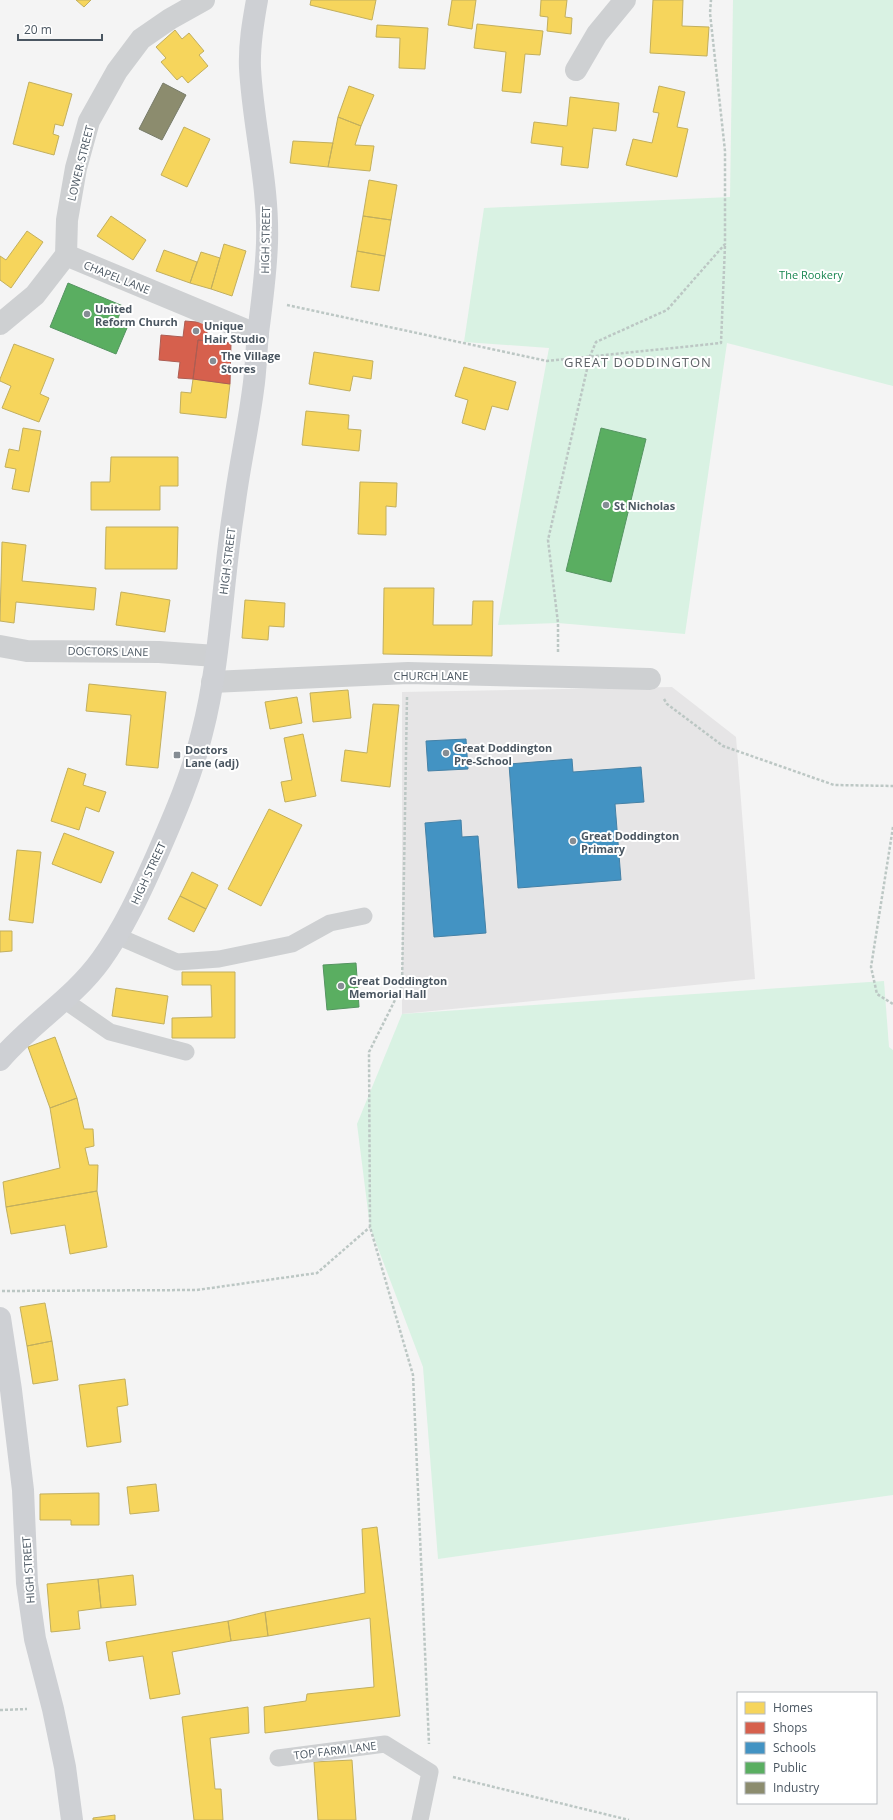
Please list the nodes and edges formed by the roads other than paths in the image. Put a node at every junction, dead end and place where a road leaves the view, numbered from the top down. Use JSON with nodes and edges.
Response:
{"nodes":[{"id":1,"x":204,"y":0,"type":"edge"},
{"id":2,"x":257,"y":0,"type":"edge"},
{"id":3,"x":625,"y":0,"type":"edge"},
{"id":4,"x":576,"y":70,"type":"dead end"},
{"id":5,"x":66,"y":255,"type":"junction"},
{"id":6,"x":0,"y":324,"type":"edge"},
{"id":7,"x":258,"y":335,"type":"junction"},
{"id":8,"x":0,"y":646,"type":"edge"},
{"id":9,"x":216,"y":656,"type":"junction"},
{"id":10,"x":650,"y":679,"type":"road end"},
{"id":11,"x":212,"y":682,"type":"junction"},
{"id":12,"x":364,"y":916,"type":"dead end"},
{"id":13,"x":117,"y":936,"type":"junction"},
{"id":14,"x":64,"y":1000,"type":"junction"},
{"id":15,"x":186,"y":1052,"type":"dead end"},
{"id":16,"x":0,"y":1060,"type":"edge"},
{"id":17,"x":0,"y":1318,"type":"edge"},
{"id":18,"x":278,"y":1758,"type":"dead end"},
{"id":19,"x":72,"y":1820,"type":"edge"},
{"id":20,"x":420,"y":1820,"type":"edge"}],
"edges":[{"from":1,"to":5,"type":"street","name":"LOWER STREET"},
{"from":2,"to":7,"type":"main road","name":"HIGH STREET"},
{"from":3,"to":4,"type":"street"},
{"from":5,"to":6,"type":"street"},
{"from":5,"to":7,"type":"street","name":"CHAPEL LANE"},
{"from":7,"to":9,"type":"main road","name":"HIGH STREET"},
{"from":8,"to":9,"type":"street","name":"DOCTORS LANE"},
{"from":9,"to":11,"type":"main road","name":"HIGH STREET"},
{"from":10,"to":11,"type":"street","name":"CHURCH LANE"},
{"from":11,"to":13,"type":"main road","name":"HIGH STREET"},
{"from":12,"to":13,"type":"lane"},
{"from":13,"to":14,"type":"main road","name":"HIGH STREET"},
{"from":14,"to":15,"type":"lane"},
{"from":14,"to":16,"type":"main road","name":"HIGH STREET"},
{"from":17,"to":19,"type":"main road","name":"HIGH STREET"},
{"from":18,"to":20,"type":"lane","name":"TOP FARM LANE"}]}
